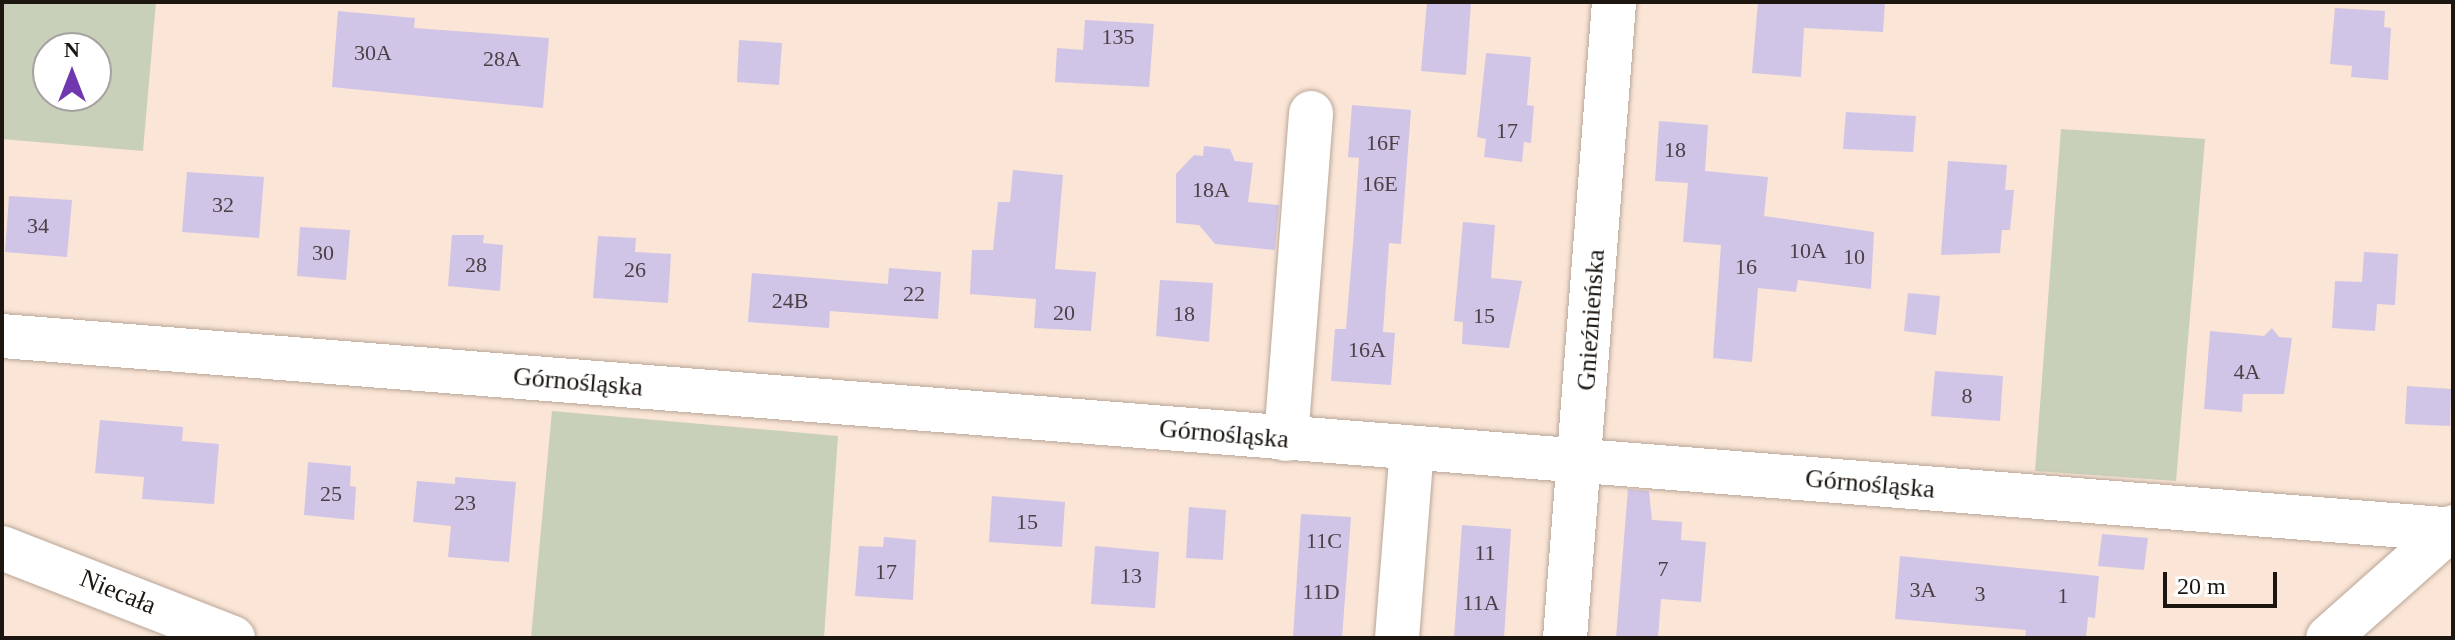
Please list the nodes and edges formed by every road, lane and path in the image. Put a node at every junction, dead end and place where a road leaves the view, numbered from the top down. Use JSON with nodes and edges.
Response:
{"nodes":[{"id":1,"x":1614,"y":2,"type":"edge"},
{"id":2,"x":1311,"y":113,"type":"dead end"},
{"id":3,"x":2,"y":336,"type":"edge"},
{"id":4,"x":1286,"y":439,"type":"junction"},
{"id":5,"x":1412,"y":448,"type":"junction"},
{"id":6,"x":1580,"y":460,"type":"junction"},
{"id":7,"x":2450,"y":528,"type":"edge"},
{"id":8,"x":2,"y":548,"type":"edge"},
{"id":9,"x":233,"y":638,"type":"edge"},
{"id":10,"x":1397,"y":638,"type":"edge"},
{"id":11,"x":1565,"y":638,"type":"edge"},
{"id":12,"x":2328,"y":638,"type":"edge"}],
"edges":[{"from":1,"to":6,"type":"street","name":"Gnieźnieńska"},
{"from":2,"to":4,"type":"street"},
{"from":3,"to":4,"type":"street","name":"Górnośląska"},
{"from":4,"to":5,"type":"street","name":"Górnośląska"},
{"from":5,"to":6,"type":"street","name":"Górnośląska"},
{"from":5,"to":10,"type":"street"},
{"from":6,"to":7,"type":"street","name":"Górnośląska"},
{"from":6,"to":11,"type":"street","name":"Gnieźnieńska"},
{"from":7,"to":12,"type":"street"},
{"from":8,"to":9,"type":"street","name":"Niecała"}]}
